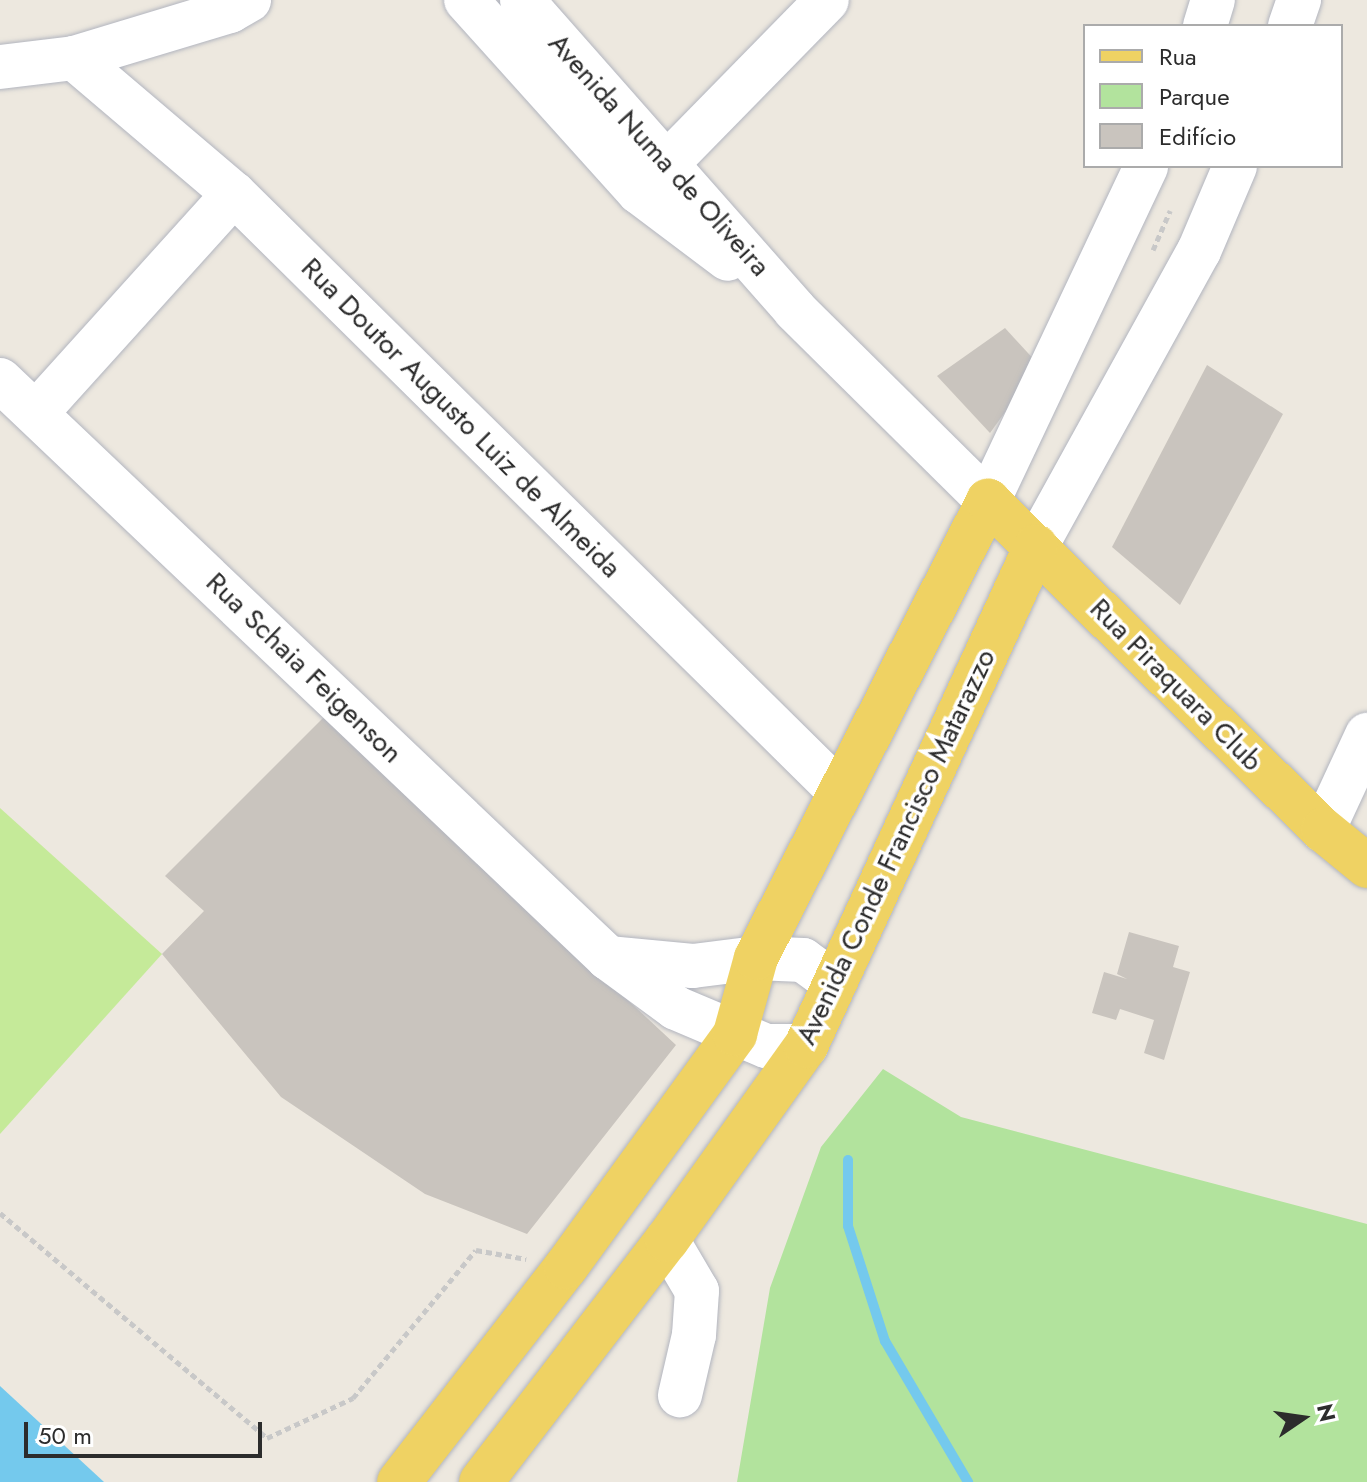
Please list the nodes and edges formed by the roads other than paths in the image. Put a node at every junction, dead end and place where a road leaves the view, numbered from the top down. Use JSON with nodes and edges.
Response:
{"nodes":[{"id":1,"x":249,"y":0,"type":"edge"},
{"id":2,"x":466,"y":0,"type":"edge"},
{"id":3,"x":522,"y":0,"type":"edge"},
{"id":4,"x":827,"y":0,"type":"edge"},
{"id":5,"x":1213,"y":0,"type":"edge"},
{"id":6,"x":1299,"y":0,"type":"edge"},
{"id":7,"x":1206,"y":24,"type":"edge"},
{"id":8,"x":1291,"y":24,"type":"edge"},
{"id":9,"x":74,"y":58,"type":"junction"},
{"id":10,"x":0,"y":67,"type":"edge"},
{"id":11,"x":1145,"y":168,"type":"edge"},
{"id":12,"x":1234,"y":168,"type":"edge"},
{"id":13,"x":652,"y":178,"type":"junction"},
{"id":14,"x":234,"y":194,"type":"junction"},
{"id":15,"x":0,"y":380,"type":"edge"},
{"id":16,"x":36,"y":413,"type":"junction"},
{"id":17,"x":988,"y":501,"type":"junction"},
{"id":18,"x":1036,"y":546,"type":"junction"},
{"id":19,"x":1367,"y":735,"type":"edge"},
{"id":20,"x":838,"y":790,"type":"junction"},
{"id":21,"x":1323,"y":830,"type":"junction"},
{"id":22,"x":1367,"y":866,"type":"edge"},
{"id":23,"x":608,"y":958,"type":"junction"},
{"id":24,"x":756,"y":958,"type":"junction"},
{"id":25,"x":835,"y":983,"type":"junction"},
{"id":26,"x":735,"y":1034,"type":"junction"},
{"id":27,"x":806,"y":1046,"type":"junction"},
{"id":28,"x":667,"y":1240,"type":"junction"},
{"id":29,"x":680,"y":1395,"type":"dead end"},
{"id":30,"x":403,"y":1477,"type":"edge"},
{"id":31,"x":481,"y":1482,"type":"edge"}],
"edges":[{"from":1,"to":9,"type":"street"},
{"from":2,"to":13,"type":"street","name":"Avenida Numa de Oliveira"},
{"from":3,"to":13,"type":"street","name":"Avenida Numa de Oliveira"},
{"from":4,"to":13,"type":"street"},
{"from":5,"to":7,"type":"street"},
{"from":6,"to":8,"type":"street"},
{"from":9,"to":10,"type":"street"},
{"from":9,"to":14,"type":"street","name":"Rua Doutor Augusto Luiz de Almeida"},
{"from":11,"to":17,"type":"street"},
{"from":12,"to":18,"type":"street","name":"Avenida Conde Francisco Matarazzo"},
{"from":13,"to":17,"type":"street","name":"Avenida Numa de Oliveira"},
{"from":14,"to":16,"type":"street"},
{"from":14,"to":20,"type":"street","name":"Rua Doutor Augusto Luiz de Almeida"},
{"from":15,"to":16,"type":"street","name":"Rua Schaia Feigenson"},
{"from":16,"to":23,"type":"street","name":"Rua Schaia Feigenson"},
{"from":17,"to":18,"type":"main road","name":"Rua Piraquara Club"},
{"from":17,"to":20,"type":"main road"},
{"from":18,"to":21,"type":"main road","name":"Rua Piraquara Club"},
{"from":18,"to":25,"type":"main road","name":"Avenida Conde Francisco Matarazzo"},
{"from":19,"to":21,"type":"street"},
{"from":20,"to":24,"type":"main road"},
{"from":21,"to":22,"type":"main road","name":"Rua Piraquara Club"},
{"from":23,"to":24,"type":"street"},
{"from":23,"to":26,"type":"street","name":"Rua Schaia Feigenson"},
{"from":24,"to":25,"type":"street"},
{"from":24,"to":26,"type":"main road"},
{"from":25,"to":27,"type":"main road","name":"Avenida Conde Francisco Matarazzo"},
{"from":26,"to":27,"type":"street","name":"Rua Schaia Feigenson"},
{"from":26,"to":30,"type":"main road"},
{"from":27,"to":28,"type":"main road","name":"Avenida Conde Francisco Matarazzo"},
{"from":28,"to":29,"type":"street"},
{"from":28,"to":31,"type":"main road","name":"Avenida Conde Francisco Matarazzo"}]}
